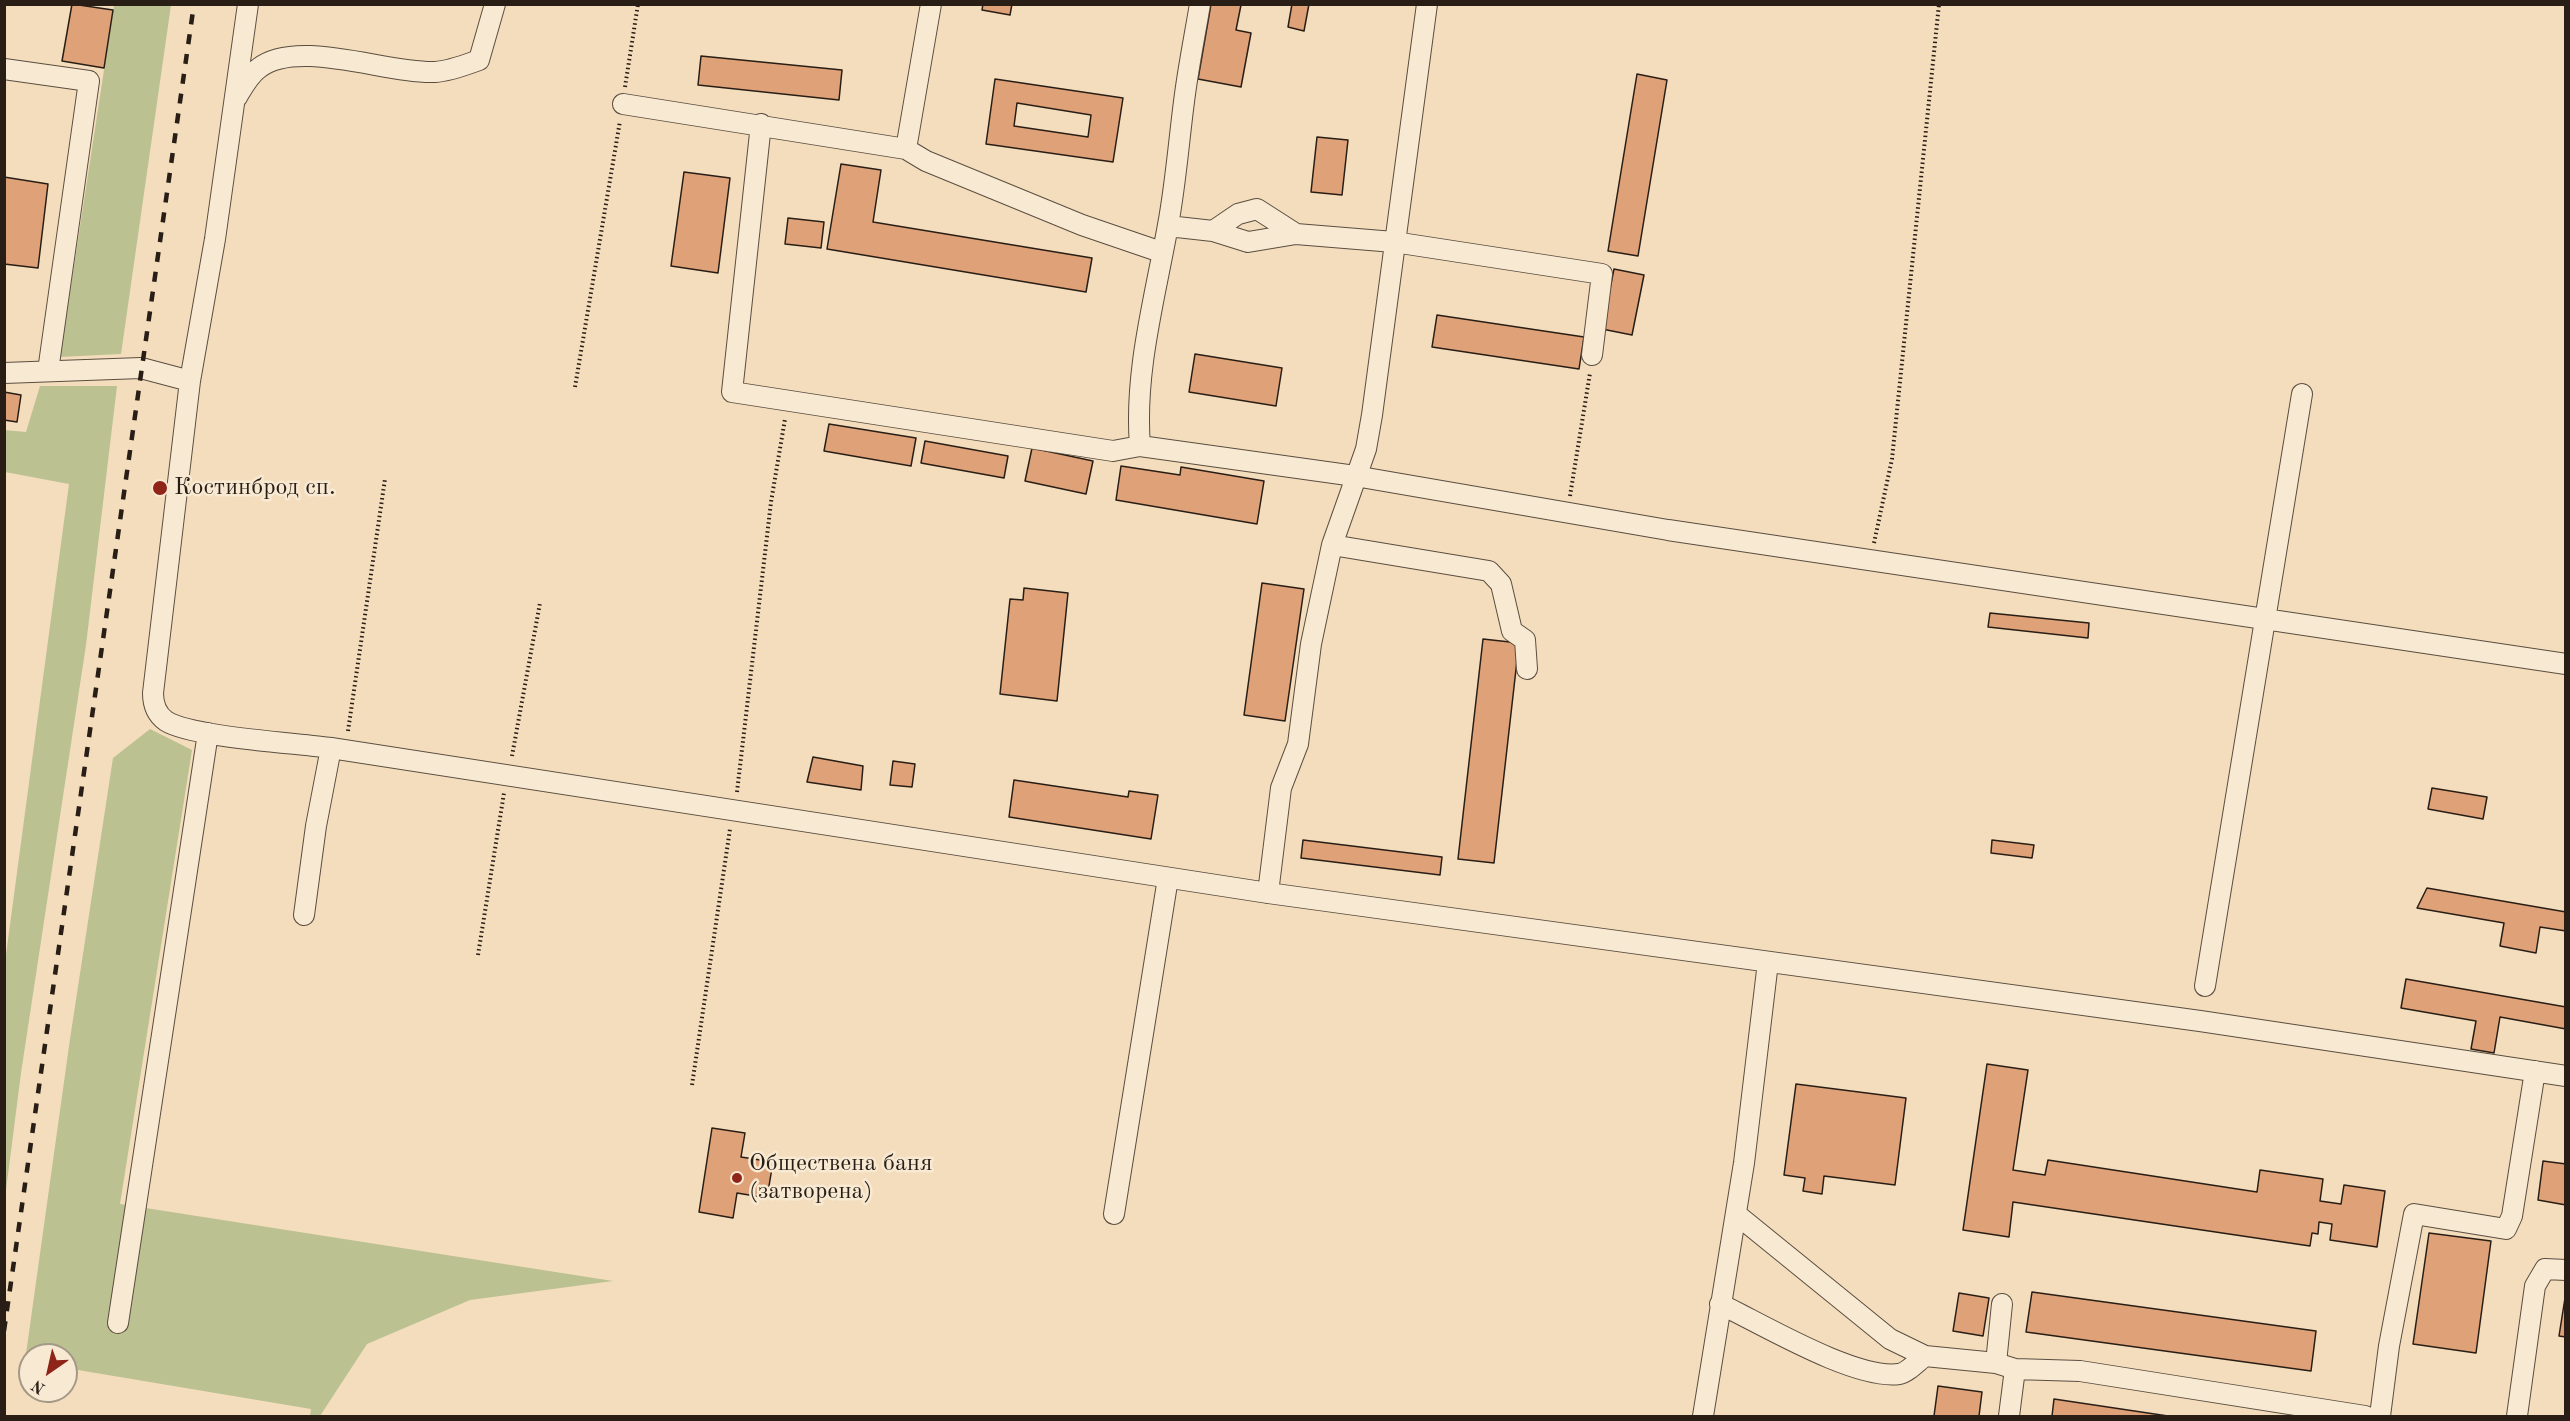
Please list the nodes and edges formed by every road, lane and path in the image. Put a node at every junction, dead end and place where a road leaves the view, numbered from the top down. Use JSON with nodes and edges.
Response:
{"nodes":[{"id":1,"x":248,"y":4,"type":"edge"},
{"id":2,"x":495,"y":4,"type":"edge"},
{"id":3,"x":638,"y":4,"type":"edge"},
{"id":4,"x":931,"y":4,"type":"edge"},
{"id":5,"x":1200,"y":4,"type":"edge"},
{"id":6,"x":1427,"y":4,"type":"edge"},
{"id":7,"x":1939,"y":4,"type":"edge"},
{"id":8,"x":4,"y":69,"type":"edge"},
{"id":9,"x":234,"y":102,"type":"junction"},
{"id":10,"x":623,"y":104,"type":"junction"},
{"id":11,"x":760,"y":124,"type":"junction"},
{"id":12,"x":906,"y":149,"type":"junction"},
{"id":13,"x":1168,"y":226,"type":"junction"},
{"id":14,"x":1213,"y":231,"type":"junction"},
{"id":15,"x":1296,"y":234,"type":"junction"},
{"id":16,"x":1394,"y":242,"type":"junction"},
{"id":17,"x":1161,"y":252,"type":"junction"},
{"id":18,"x":1592,"y":355,"type":"joint"},
{"id":19,"x":48,"y":371,"type":"junction"},
{"id":20,"x":4,"y":374,"type":"edge"},
{"id":21,"x":190,"y":381,"type":"junction"},
{"id":22,"x":575,"y":387,"type":"dead end"},
{"id":23,"x":2302,"y":394,"type":"dead end"},
{"id":24,"x":788,"y":400,"type":"junction"},
{"id":25,"x":1140,"y":446,"type":"junction"},
{"id":26,"x":1355,"y":476,"type":"junction"},
{"id":27,"x":385,"y":479,"type":"dead end"},
{"id":28,"x":1567,"y":514,"type":"junction"},
{"id":29,"x":1332,"y":545,"type":"junction"},
{"id":30,"x":1871,"y":559,"type":"junction"},
{"id":31,"x":2265,"y":620,"type":"junction"},
{"id":32,"x":2565,"y":664,"type":"edge"},
{"id":33,"x":1527,"y":669,"type":"dead end"},
{"id":34,"x":208,"y":733,"type":"junction"},
{"id":35,"x":338,"y":749,"type":"junction"},
{"id":36,"x":734,"y":811,"type":"junction"},
{"id":37,"x":1168,"y":878,"type":"junction"},
{"id":38,"x":1268,"y":893,"type":"junction"},
{"id":39,"x":304,"y":915,"type":"dead end"},
{"id":40,"x":1768,"y":962,"type":"junction"},
{"id":41,"x":2205,"y":986,"type":"dead end"},
{"id":42,"x":2535,"y":1071,"type":"junction"},
{"id":43,"x":2565,"y":1076,"type":"edge"},
{"id":44,"x":692,"y":1085,"type":"dead end"},
{"id":45,"x":1114,"y":1214,"type":"dead end"},
{"id":46,"x":1736,"y":1214,"type":"junction"},
{"id":47,"x":2565,"y":1270,"type":"edge"},
{"id":48,"x":1720,"y":1304,"type":"junction"},
{"id":49,"x":2002,"y":1304,"type":"dead end"},
{"id":50,"x":118,"y":1323,"type":"dead end"},
{"id":51,"x":1925,"y":1356,"type":"junction"},
{"id":52,"x":1996,"y":1363,"type":"junction"},
{"id":53,"x":2015,"y":1369,"type":"junction"},
{"id":54,"x":1703,"y":1416,"type":"edge"},
{"id":55,"x":2009,"y":1416,"type":"edge"},
{"id":56,"x":2365,"y":1416,"type":"edge"},
{"id":57,"x":2380,"y":1416,"type":"edge"},
{"id":58,"x":2517,"y":1416,"type":"edge"}],
"edges":[{"from":1,"to":9,"type":"street"},
{"from":2,"to":9,"type":"street"},
{"from":3,"to":10,"type":"path"},
{"from":4,"to":12,"type":"street"},
{"from":5,"to":13,"type":"street"},
{"from":6,"to":16,"type":"street"},
{"from":7,"to":30,"type":"path"},
{"from":8,"to":19,"type":"street"},
{"from":9,"to":21,"type":"street"},
{"from":10,"to":11,"type":"street"},
{"from":10,"to":22,"type":"path"},
{"from":11,"to":12,"type":"street"},
{"from":11,"to":24,"type":"street"},
{"from":12,"to":17,"type":"street"},
{"from":13,"to":14,"type":"street"},
{"from":13,"to":17,"type":"street"},
{"from":14,"to":15,"type":"street"},
{"from":14,"to":15,"type":"street"},
{"from":15,"to":16,"type":"street"},
{"from":16,"to":18,"type":"street"},
{"from":16,"to":26,"type":"street"},
{"from":17,"to":25,"type":"street"},
{"from":18,"to":28,"type":"path"},
{"from":19,"to":20,"type":"street"},
{"from":19,"to":21,"type":"street"},
{"from":21,"to":34,"type":"street"},
{"from":23,"to":31,"type":"street"},
{"from":24,"to":25,"type":"street"},
{"from":24,"to":36,"type":"path"},
{"from":25,"to":26,"type":"street"},
{"from":26,"to":28,"type":"street"},
{"from":26,"to":29,"type":"street"},
{"from":27,"to":35,"type":"path"},
{"from":28,"to":30,"type":"street"},
{"from":29,"to":33,"type":"street"},
{"from":29,"to":38,"type":"street"},
{"from":30,"to":31,"type":"street"},
{"from":31,"to":32,"type":"street"},
{"from":31,"to":41,"type":"street"},
{"from":34,"to":35,"type":"street"},
{"from":34,"to":50,"type":"street"},
{"from":35,"to":36,"type":"street"},
{"from":35,"to":39,"type":"street"},
{"from":36,"to":37,"type":"street"},
{"from":36,"to":44,"type":"path"},
{"from":37,"to":38,"type":"street"},
{"from":37,"to":45,"type":"street"},
{"from":38,"to":40,"type":"street"},
{"from":40,"to":42,"type":"street"},
{"from":40,"to":46,"type":"street"},
{"from":42,"to":43,"type":"street"},
{"from":42,"to":57,"type":"street"},
{"from":46,"to":48,"type":"street"},
{"from":46,"to":51,"type":"street"},
{"from":47,"to":58,"type":"street"},
{"from":48,"to":51,"type":"street"},
{"from":48,"to":54,"type":"street"},
{"from":49,"to":52,"type":"street"},
{"from":51,"to":52,"type":"street"},
{"from":52,"to":53,"type":"street"},
{"from":53,"to":55,"type":"street"},
{"from":53,"to":56,"type":"street"}]}
